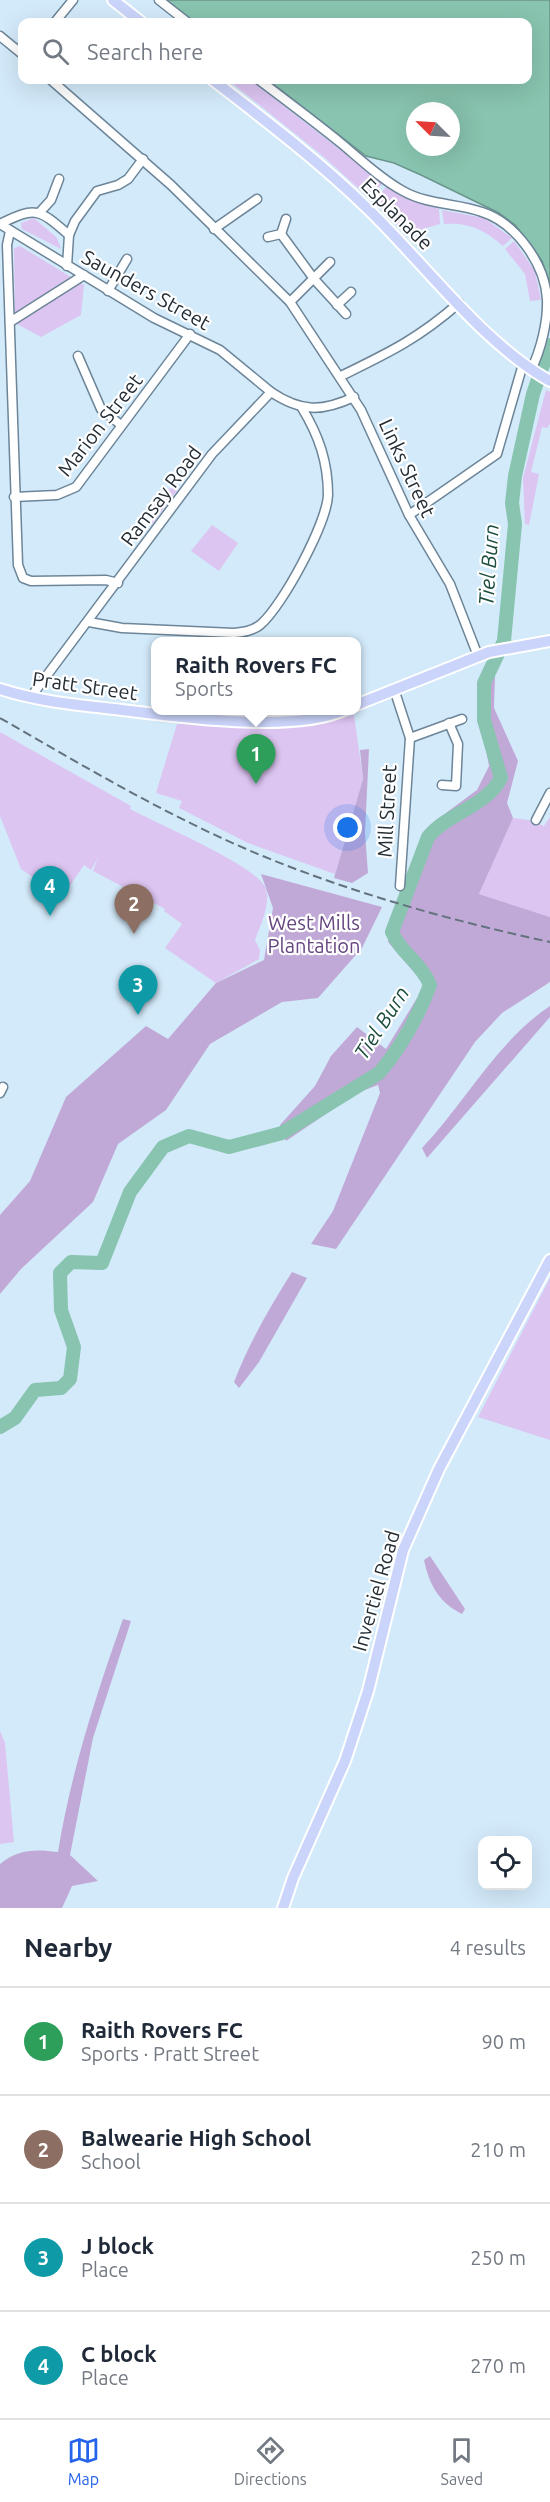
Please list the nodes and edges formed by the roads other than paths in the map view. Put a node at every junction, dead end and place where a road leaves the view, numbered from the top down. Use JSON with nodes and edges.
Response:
{"nodes":[{"id":1,"x":73,"y":0,"type":"edge"},
{"id":2,"x":113,"y":0,"type":"edge"},
{"id":3,"x":159,"y":0,"type":"edge"},
{"id":4,"x":58,"y":18,"type":"edge"},
{"id":5,"x":136,"y":18,"type":"edge"},
{"id":6,"x":182,"y":18,"type":"edge"},
{"id":7,"x":0,"y":36,"type":"edge"},
{"id":8,"x":18,"y":51,"type":"edge"},
{"id":9,"x":56,"y":84,"type":"edge"},
{"id":10,"x":218,"y":84,"type":"edge"},
{"id":11,"x":264,"y":84,"type":"edge"},
{"id":12,"x":142,"y":159,"type":"junction"},
{"id":13,"x":59,"y":179,"type":"dead end"},
{"id":14,"x":257,"y":200,"type":"dead end"},
{"id":15,"x":40,"y":212,"type":"junction"},
{"id":16,"x":286,"y":219,"type":"dead end"},
{"id":17,"x":0,"y":224,"type":"edge"},
{"id":18,"x":214,"y":229,"type":"junction"},
{"id":19,"x":10,"y":231,"type":"junction"},
{"id":20,"x":281,"y":234,"type":"junction"},
{"id":21,"x":69,"y":235,"type":"junction"},
{"id":22,"x":268,"y":237,"type":"dead end"},
{"id":23,"x":127,"y":259,"type":"dead end"},
{"id":24,"x":330,"y":262,"type":"dead end"},
{"id":25,"x":67,"y":266,"type":"junction"},
{"id":26,"x":84,"y":276,"type":"junction"},
{"id":27,"x":314,"y":279,"type":"junction"},
{"id":28,"x":108,"y":291,"type":"junction"},
{"id":29,"x":351,"y":292,"type":"dead end"},
{"id":30,"x":290,"y":302,"type":"junction"},
{"id":31,"x":459,"y":303,"type":"junction"},
{"id":32,"x":337,"y":304,"type":"junction"},
{"id":33,"x":346,"y":314,"type":"dead end"},
{"id":34,"x":10,"y":322,"type":"junction"},
{"id":35,"x":190,"y":334,"type":"junction"},
{"id":36,"x":78,"y":356,"type":"dead end"},
{"id":37,"x":527,"y":367,"type":"junction"},
{"id":38,"x":341,"y":376,"type":"junction"},
{"id":39,"x":549,"y":380,"type":"edge"},
{"id":40,"x":271,"y":392,"type":"junction"},
{"id":41,"x":354,"y":397,"type":"junction"},
{"id":42,"x":302,"y":408,"type":"junction"},
{"id":43,"x":121,"y":425,"type":"junction"},
{"id":44,"x":14,"y":497,"type":"junction"},
{"id":45,"x":409,"y":515,"type":"junction"},
{"id":46,"x":117,"y":583,"type":"junction"},
{"id":47,"x":89,"y":622,"type":"junction"},
{"id":48,"x":550,"y":641,"type":"edge"},
{"id":49,"x":478,"y":656,"type":"junction"},
{"id":50,"x":0,"y":689,"type":"edge"},
{"id":51,"x":394,"y":689,"type":"junction"},
{"id":52,"x":30,"y":698,"type":"junction"},
{"id":53,"x":361,"y":703,"type":"edge"},
{"id":54,"x":151,"y":712,"type":"edge"},
{"id":55,"x":177,"y":715,"type":"edge"},
{"id":56,"x":334,"y":715,"type":"edge"},
{"id":57,"x":462,"y":719,"type":"dead end"},
{"id":58,"x":449,"y":723,"type":"junction"},
{"id":59,"x":410,"y":738,"type":"junction"},
{"id":60,"x":442,"y":785,"type":"dead end"},
{"id":61,"x":550,"y":794,"type":"edge"},
{"id":62,"x":536,"y":820,"type":"dead end"},
{"id":63,"x":400,"y":886,"type":"dead end"},
{"id":64,"x":550,"y":1260,"type":"edge"},
{"id":65,"x":283,"y":1908,"type":"edge"}],
"edges":[{"from":1,"to":4,"type":"street"},
{"from":2,"to":5,"type":"main road"},
{"from":3,"to":6,"type":"street"},
{"from":7,"to":8,"type":"street"},
{"from":9,"to":12,"type":"street","name":"Links Street"},
{"from":10,"to":31,"type":"main road","name":"Esplanade"},
{"from":11,"to":37,"type":"street"},
{"from":12,"to":18,"type":"street","name":"Links Street"},
{"from":12,"to":21,"type":"street"},
{"from":13,"to":15,"type":"street"},
{"from":14,"to":18,"type":"street"},
{"from":15,"to":17,"type":"street"},
{"from":15,"to":21,"type":"street"},
{"from":16,"to":20,"type":"street"},
{"from":17,"to":19,"type":"street","name":"Saunders Street"},
{"from":18,"to":30,"type":"street","name":"Links Street"},
{"from":19,"to":25,"type":"street","name":"Saunders Street"},
{"from":19,"to":34,"type":"street"},
{"from":20,"to":22,"type":"street"},
{"from":20,"to":27,"type":"street"},
{"from":21,"to":25,"type":"street"},
{"from":23,"to":28,"type":"street"},
{"from":24,"to":27,"type":"street"},
{"from":25,"to":26,"type":"street","name":"Saunders Street"},
{"from":26,"to":28,"type":"street","name":"Saunders Street"},
{"from":26,"to":34,"type":"street"},
{"from":27,"to":30,"type":"street"},
{"from":27,"to":32,"type":"street"},
{"from":28,"to":35,"type":"street","name":"Saunders Street"},
{"from":29,"to":32,"type":"street"},
{"from":30,"to":38,"type":"street","name":"Links Street"},
{"from":31,"to":37,"type":"main road","name":"Esplanade"},
{"from":31,"to":38,"type":"street"},
{"from":32,"to":33,"type":"street"},
{"from":34,"to":44,"type":"street"},
{"from":35,"to":40,"type":"street","name":"Saunders Street"},
{"from":35,"to":43,"type":"street","name":"Marion Street"},
{"from":36,"to":43,"type":"street"},
{"from":37,"to":39,"type":"main road","name":"Esplanade"},
{"from":37,"to":45,"type":"street"},
{"from":38,"to":41,"type":"street","name":"Links Street"},
{"from":40,"to":42,"type":"street"},
{"from":40,"to":46,"type":"street","name":"Ramsay Road"},
{"from":41,"to":42,"type":"street"},
{"from":41,"to":45,"type":"street","name":"Links Street"},
{"from":42,"to":47,"type":"street"},
{"from":43,"to":44,"type":"street","name":"Marion Street"},
{"from":44,"to":46,"type":"street"},
{"from":45,"to":49,"type":"street","name":"Links Street"},
{"from":46,"to":47,"type":"street","name":"Ramsay Road"},
{"from":47,"to":52,"type":"street","name":"Ramsay Road"},
{"from":48,"to":49,"type":"main road"},
{"from":49,"to":51,"type":"main road"},
{"from":50,"to":52,"type":"main road","name":"Pratt Street"},
{"from":51,"to":53,"type":"main road"},
{"from":51,"to":59,"type":"street","name":"Mill Street"},
{"from":52,"to":54,"type":"main road","name":"Pratt Street"},
{"from":55,"to":56,"type":"main road","name":"Pratt Street"},
{"from":57,"to":58,"type":"street","name":"Mill Street"},
{"from":58,"to":59,"type":"street","name":"Mill Street"},
{"from":58,"to":60,"type":"street"},
{"from":59,"to":63,"type":"street","name":"Mill Street"},
{"from":61,"to":62,"type":"street"},
{"from":64,"to":65,"type":"main road","name":"Invertiel Road"}]}
